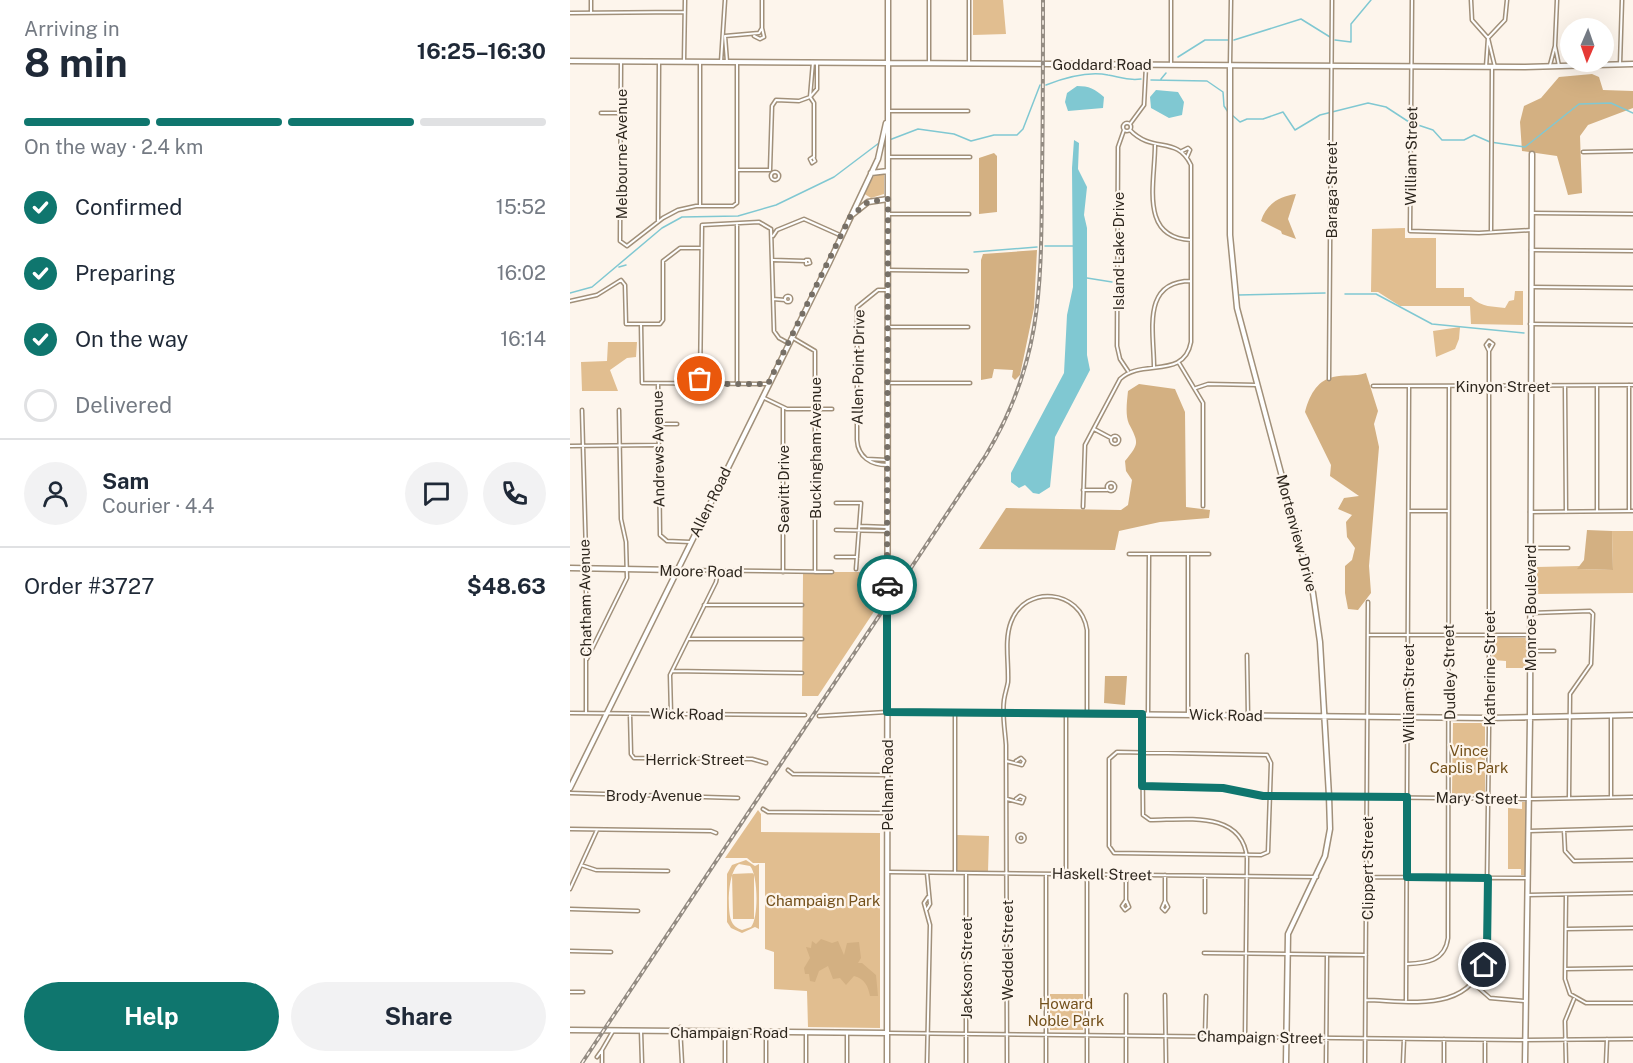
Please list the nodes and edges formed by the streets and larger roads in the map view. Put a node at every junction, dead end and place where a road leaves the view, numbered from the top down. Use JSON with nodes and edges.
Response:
{"nodes":[{"id":1,"x":591,"y":0,"type":"edge"},
{"id":2,"x":685,"y":0,"type":"edge"},
{"id":3,"x":725,"y":0,"type":"edge"},
{"id":4,"x":762,"y":0,"type":"edge"},
{"id":5,"x":888,"y":0,"type":"edge"},
{"id":6,"x":929,"y":0,"type":"edge"},
{"id":7,"x":969,"y":0,"type":"edge"},
{"id":8,"x":1171,"y":0,"type":"edge"},
{"id":9,"x":1231,"y":0,"type":"edge"},
{"id":10,"x":1332,"y":0,"type":"edge"},
{"id":11,"x":1412,"y":0,"type":"edge"},
{"id":12,"x":1471,"y":0,"type":"edge"},
{"id":13,"x":1508,"y":0,"type":"edge"},
{"id":14,"x":1557,"y":0,"type":"edge"},
{"id":15,"x":1622,"y":0,"type":"edge"},
{"id":16,"x":684,"y":12,"type":"junction"},
{"id":17,"x":570,"y":13,"type":"edge"},
{"id":18,"x":591,"y":13,"type":"junction"},
{"id":19,"x":762,"y":28,"type":"junction"},
{"id":20,"x":725,"y":36,"type":"junction"},
{"id":21,"x":754,"y":36,"type":"junction"},
{"id":22,"x":1488,"y":38,"type":"junction"},
{"id":23,"x":1555,"y":46,"type":"junction"},
{"id":24,"x":570,"y":61,"type":"edge"},
{"id":25,"x":621,"y":61,"type":"junction"},
{"id":26,"x":659,"y":61,"type":"junction"},
{"id":27,"x":684,"y":61,"type":"junction"},
{"id":28,"x":700,"y":62,"type":"junction"},
{"id":29,"x":724,"y":62,"type":"junction"},
{"id":30,"x":737,"y":62,"type":"junction"},
{"id":31,"x":815,"y":62,"type":"junction"},
{"id":32,"x":888,"y":62,"type":"junction"},
{"id":33,"x":928,"y":63,"type":"junction"},
{"id":34,"x":969,"y":63,"type":"junction"},
{"id":35,"x":1146,"y":64,"type":"junction"},
{"id":36,"x":1171,"y":64,"type":"junction"},
{"id":37,"x":1620,"y":64,"type":"junction"},
{"id":38,"x":1633,"y":64,"type":"edge"},
{"id":39,"x":1230,"y":65,"type":"junction"},
{"id":40,"x":1331,"y":66,"type":"junction"},
{"id":41,"x":1412,"y":66,"type":"junction"},
{"id":42,"x":1549,"y":66,"type":"junction"},
{"id":43,"x":1559,"y":66,"type":"junction"},
{"id":44,"x":1485,"y":67,"type":"junction"},
{"id":45,"x":1494,"y":67,"type":"junction"},
{"id":46,"x":810,"y":97,"type":"junction"},
{"id":47,"x":888,"y":111,"type":"junction"},
{"id":48,"x":968,"y":111,"type":"dead end"},
{"id":49,"x":601,"y":113,"type":"dead end"},
{"id":50,"x":621,"y":113,"type":"junction"},
{"id":51,"x":1130,"y":124,"type":"junction"},
{"id":52,"x":1124,"y":130,"type":"junction"},
{"id":53,"x":1130,"y":130,"type":"junction"},
{"id":54,"x":885,"y":136,"type":"junction"},
{"id":55,"x":1155,"y":145,"type":"junction"},
{"id":56,"x":1182,"y":151,"type":"junction"},
{"id":57,"x":1633,"y":151,"type":"edge"},
{"id":58,"x":1583,"y":152,"type":"dead end"},
{"id":59,"x":1532,"y":154,"type":"dead end"},
{"id":60,"x":814,"y":157,"type":"dead end"},
{"id":61,"x":970,"y":157,"type":"dead end"},
{"id":62,"x":1187,"y":157,"type":"junction"},
{"id":63,"x":888,"y":158,"type":"junction"},
{"id":64,"x":737,"y":170,"type":"junction"},
{"id":65,"x":770,"y":170,"type":"junction"},
{"id":66,"x":888,"y":171,"type":"junction"},
{"id":67,"x":773,"y":173,"type":"dead end"},
{"id":68,"x":871,"y":173,"type":"junction"},
{"id":69,"x":861,"y":195,"type":"junction"},
{"id":70,"x":888,"y":199,"type":"junction"},
{"id":71,"x":871,"y":201,"type":"junction"},
{"id":72,"x":700,"y":206,"type":"junction"},
{"id":73,"x":1532,"y":213,"type":"junction"},
{"id":74,"x":888,"y":214,"type":"junction"},
{"id":75,"x":969,"y":214,"type":"dead end"},
{"id":76,"x":1633,"y":214,"type":"edge"},
{"id":77,"x":850,"y":217,"type":"junction"},
{"id":78,"x":658,"y":221,"type":"junction"},
{"id":79,"x":737,"y":224,"type":"junction"},
{"id":80,"x":1491,"y":230,"type":"junction"},
{"id":81,"x":1532,"y":230,"type":"junction"},
{"id":82,"x":773,"y":236,"type":"junction"},
{"id":83,"x":842,"y":236,"type":"junction"},
{"id":84,"x":1191,"y":240,"type":"junction"},
{"id":85,"x":700,"y":248,"type":"junction"},
{"id":86,"x":1532,"y":250,"type":"junction"},
{"id":87,"x":1633,"y":251,"type":"edge"},
{"id":88,"x":773,"y":260,"type":"junction"},
{"id":89,"x":805,"y":261,"type":"dead end"},
{"id":90,"x":888,"y":270,"type":"junction"},
{"id":91,"x":967,"y":271,"type":"dead end"},
{"id":92,"x":1192,"y":281,"type":"junction"},
{"id":93,"x":1531,"y":287,"type":"junction"},
{"id":94,"x":1633,"y":288,"type":"edge"},
{"id":95,"x":888,"y":290,"type":"junction"},
{"id":96,"x":773,"y":299,"type":"junction"},
{"id":97,"x":785,"y":300,"type":"dead end"},
{"id":98,"x":570,"y":301,"type":"edge"},
{"id":99,"x":641,"y":324,"type":"junction"},
{"id":100,"x":1530,"y":324,"type":"junction"},
{"id":101,"x":1633,"y":325,"type":"edge"},
{"id":102,"x":888,"y":327,"type":"junction"},
{"id":103,"x":968,"y":327,"type":"dead end"},
{"id":104,"x":791,"y":337,"type":"junction"},
{"id":105,"x":788,"y":343,"type":"junction"},
{"id":106,"x":1489,"y":351,"type":"dead end"},
{"id":107,"x":1179,"y":363,"type":"junction"},
{"id":108,"x":1154,"y":367,"type":"junction"},
{"id":109,"x":1128,"y":371,"type":"junction"},
{"id":110,"x":1329,"y":379,"type":"dead end"},
{"id":111,"x":888,"y":382,"type":"junction"},
{"id":112,"x":970,"y":383,"type":"dead end"},
{"id":113,"x":658,"y":384,"type":"junction"},
{"id":114,"x":700,"y":384,"type":"junction"},
{"id":115,"x":737,"y":384,"type":"junction"},
{"id":116,"x":768,"y":384,"type":"junction"},
{"id":117,"x":1257,"y":385,"type":"junction"},
{"id":118,"x":1631,"y":385,"type":"edge"},
{"id":119,"x":1373,"y":386,"type":"dead end"},
{"id":120,"x":1409,"y":386,"type":"junction"},
{"id":121,"x":1449,"y":386,"type":"junction"},
{"id":122,"x":1489,"y":386,"type":"junction"},
{"id":123,"x":1530,"y":386,"type":"junction"},
{"id":124,"x":1565,"y":386,"type":"junction"},
{"id":125,"x":1598,"y":386,"type":"junction"},
{"id":126,"x":1196,"y":388,"type":"junction"},
{"id":127,"x":762,"y":397,"type":"junction"},
{"id":128,"x":783,"y":407,"type":"junction"},
{"id":129,"x":815,"y":409,"type":"junction"},
{"id":130,"x":832,"y":409,"type":"dead end"},
{"id":131,"x":582,"y":410,"type":"dead end"},
{"id":132,"x":619,"y":410,"type":"dead end"},
{"id":133,"x":658,"y":424,"type":"junction"},
{"id":134,"x":677,"y":424,"type":"dead end"},
{"id":135,"x":1094,"y":429,"type":"junction"},
{"id":136,"x":1112,"y":438,"type":"dead end"},
{"id":137,"x":658,"y":445,"type":"junction"},
{"id":138,"x":570,"y":446,"type":"edge"},
{"id":139,"x":583,"y":446,"type":"junction"},
{"id":140,"x":620,"y":446,"type":"junction"},
{"id":141,"x":887,"y":462,"type":"junction"},
{"id":142,"x":1631,"y":467,"type":"edge"},
{"id":143,"x":1083,"y":490,"type":"junction"},
{"id":144,"x":1109,"y":490,"type":"dead end"},
{"id":145,"x":836,"y":503,"type":"dead end"},
{"id":146,"x":1203,"y":506,"type":"dead end"},
{"id":147,"x":1083,"y":507,"type":"dead end"},
{"id":148,"x":1409,"y":511,"type":"junction"},
{"id":149,"x":1449,"y":511,"type":"junction"},
{"id":150,"x":1598,"y":511,"type":"junction"},
{"id":151,"x":1631,"y":511,"type":"edge"},
{"id":152,"x":1530,"y":512,"type":"junction"},
{"id":153,"x":1566,"y":512,"type":"junction"},
{"id":154,"x":860,"y":525,"type":"junction"},
{"id":155,"x":887,"y":529,"type":"junction"},
{"id":156,"x":836,"y":530,"type":"dead end"},
{"id":157,"x":859,"y":530,"type":"junction"},
{"id":158,"x":690,"y":542,"type":"junction"},
{"id":159,"x":1530,"y":548,"type":"junction"},
{"id":160,"x":1568,"y":548,"type":"dead end"},
{"id":161,"x":1129,"y":554,"type":"dead end"},
{"id":162,"x":1149,"y":554,"type":"junction"},
{"id":163,"x":1209,"y":554,"type":"dead end"},
{"id":164,"x":1188,"y":555,"type":"junction"},
{"id":165,"x":836,"y":557,"type":"dead end"},
{"id":166,"x":857,"y":557,"type":"junction"},
{"id":167,"x":570,"y":568,"type":"edge"},
{"id":168,"x":586,"y":568,"type":"junction"},
{"id":169,"x":627,"y":569,"type":"junction"},
{"id":170,"x":856,"y":569,"type":"dead end"},
{"id":171,"x":676,"y":570,"type":"junction"},
{"id":172,"x":718,"y":571,"type":"junction"},
{"id":173,"x":783,"y":572,"type":"junction"},
{"id":174,"x":815,"y":572,"type":"junction"},
{"id":175,"x":832,"y":572,"type":"dead end"},
{"id":176,"x":1368,"y":602,"type":"dead end"},
{"id":177,"x":704,"y":605,"type":"junction"},
{"id":178,"x":802,"y":605,"type":"dead end"},
{"id":179,"x":1530,"y":613,"type":"junction"},
{"id":180,"x":1368,"y":635,"type":"junction"},
{"id":181,"x":1408,"y":635,"type":"junction"},
{"id":182,"x":1448,"y":635,"type":"junction"},
{"id":183,"x":1488,"y":635,"type":"junction"},
{"id":184,"x":1530,"y":635,"type":"junction"},
{"id":185,"x":688,"y":639,"type":"junction"},
{"id":186,"x":802,"y":639,"type":"dead end"},
{"id":187,"x":1530,"y":651,"type":"junction"},
{"id":188,"x":1554,"y":651,"type":"dead end"},
{"id":189,"x":1247,"y":655,"type":"dead end"},
{"id":190,"x":586,"y":661,"type":"junction"},
{"id":191,"x":672,"y":671,"type":"junction"},
{"id":192,"x":802,"y":673,"type":"dead end"},
{"id":193,"x":887,"y":712,"type":"junction"},
{"id":194,"x":955,"y":712,"type":"junction"},
{"id":195,"x":570,"y":713,"type":"edge"},
{"id":196,"x":586,"y":713,"type":"junction"},
{"id":197,"x":606,"y":713,"type":"junction"},
{"id":198,"x":630,"y":714,"type":"junction"},
{"id":199,"x":670,"y":714,"type":"junction"},
{"id":200,"x":1004,"y":714,"type":"junction"},
{"id":201,"x":1087,"y":714,"type":"junction"},
{"id":202,"x":1142,"y":714,"type":"junction"},
{"id":203,"x":1148,"y":714,"type":"junction"},
{"id":204,"x":1066,"y":715,"type":"junction"},
{"id":205,"x":1188,"y":715,"type":"junction"},
{"id":206,"x":1633,"y":715,"type":"edge"},
{"id":207,"x":805,"y":716,"type":"dead end"},
{"id":208,"x":819,"y":716,"type":"dead end"},
{"id":209,"x":1248,"y":716,"type":"junction"},
{"id":210,"x":1325,"y":716,"type":"junction"},
{"id":211,"x":1369,"y":716,"type":"junction"},
{"id":212,"x":1611,"y":716,"type":"junction"},
{"id":213,"x":1408,"y":717,"type":"junction"},
{"id":214,"x":1448,"y":717,"type":"junction"},
{"id":215,"x":1570,"y":717,"type":"junction"},
{"id":216,"x":1488,"y":718,"type":"junction"},
{"id":217,"x":1530,"y":718,"type":"junction"},
{"id":218,"x":1142,"y":752,"type":"junction"},
{"id":219,"x":1006,"y":761,"type":"junction"},
{"id":220,"x":1016,"y":761,"type":"dead end"},
{"id":221,"x":766,"y":763,"type":"dead end"},
{"id":222,"x":788,"y":770,"type":"dead end"},
{"id":223,"x":887,"y":775,"type":"junction"},
{"id":224,"x":1142,"y":786,"type":"junction"},
{"id":225,"x":570,"y":788,"type":"edge"},
{"id":226,"x":570,"y":793,"type":"edge"},
{"id":227,"x":1270,"y":796,"type":"junction"},
{"id":228,"x":1329,"y":796,"type":"junction"},
{"id":229,"x":1368,"y":796,"type":"junction"},
{"id":230,"x":1633,"y":796,"type":"edge"},
{"id":231,"x":1407,"y":797,"type":"junction"},
{"id":232,"x":1449,"y":797,"type":"junction"},
{"id":233,"x":1611,"y":797,"type":"junction"},
{"id":234,"x":738,"y":798,"type":"dead end"},
{"id":235,"x":1488,"y":798,"type":"junction"},
{"id":236,"x":1569,"y":798,"type":"junction"},
{"id":237,"x":1007,"y":799,"type":"junction"},
{"id":238,"x":1016,"y":799,"type":"dead end"},
{"id":239,"x":1529,"y":799,"type":"junction"},
{"id":240,"x":763,"y":809,"type":"dead end"},
{"id":241,"x":887,"y":813,"type":"junction"},
{"id":242,"x":1633,"y":828,"type":"edge"},
{"id":243,"x":570,"y":829,"type":"edge"},
{"id":244,"x":597,"y":830,"type":"junction"},
{"id":245,"x":1564,"y":830,"type":"junction"},
{"id":246,"x":1528,"y":831,"type":"junction"},
{"id":247,"x":716,"y":833,"type":"dead end"},
{"id":248,"x":1007,"y":838,"type":"junction"},
{"id":249,"x":1016,"y":838,"type":"dead end"},
{"id":250,"x":1247,"y":855,"type":"junction"},
{"id":251,"x":1633,"y":860,"type":"edge"},
{"id":252,"x":581,"y":865,"type":"junction"},
{"id":253,"x":668,"y":871,"type":"dead end"},
{"id":254,"x":888,"y":872,"type":"junction"},
{"id":255,"x":927,"y":873,"type":"junction"},
{"id":256,"x":955,"y":873,"type":"junction"},
{"id":257,"x":966,"y":873,"type":"junction"},
{"id":258,"x":1007,"y":873,"type":"junction"},
{"id":259,"x":1046,"y":874,"type":"junction"},
{"id":260,"x":1066,"y":874,"type":"junction"},
{"id":261,"x":1087,"y":874,"type":"junction"},
{"id":262,"x":1126,"y":875,"type":"junction"},
{"id":263,"x":1165,"y":875,"type":"junction"},
{"id":264,"x":1205,"y":876,"type":"junction"},
{"id":265,"x":1247,"y":876,"type":"junction"},
{"id":266,"x":1317,"y":877,"type":"junction"},
{"id":267,"x":1366,"y":877,"type":"junction"},
{"id":268,"x":1407,"y":877,"type":"junction"},
{"id":269,"x":1448,"y":877,"type":"junction"},
{"id":270,"x":1488,"y":878,"type":"junction"},
{"id":271,"x":1528,"y":878,"type":"junction"},
{"id":272,"x":570,"y":889,"type":"edge"},
{"id":273,"x":1633,"y":893,"type":"edge"},
{"id":274,"x":1528,"y":895,"type":"junction"},
{"id":275,"x":1566,"y":895,"type":"junction"},
{"id":276,"x":1126,"y":900,"type":"dead end"},
{"id":277,"x":1165,"y":901,"type":"dead end"},
{"id":278,"x":570,"y":909,"type":"edge"},
{"id":279,"x":638,"y":911,"type":"dead end"},
{"id":280,"x":1205,"y":912,"type":"dead end"},
{"id":281,"x":1633,"y":928,"type":"edge"},
{"id":282,"x":1566,"y":929,"type":"junction"},
{"id":283,"x":570,"y":951,"type":"edge"},
{"id":284,"x":611,"y":952,"type":"dead end"},
{"id":285,"x":1204,"y":953,"type":"dead end"},
{"id":286,"x":1245,"y":954,"type":"junction"},
{"id":287,"x":1286,"y":954,"type":"junction"},
{"id":288,"x":1327,"y":955,"type":"junction"},
{"id":289,"x":1366,"y":955,"type":"junction"},
{"id":290,"x":1407,"y":964,"type":"junction"},
{"id":291,"x":1633,"y":968,"type":"edge"},
{"id":292,"x":1565,"y":969,"type":"junction"},
{"id":293,"x":1473,"y":983,"type":"junction"},
{"id":294,"x":570,"y":992,"type":"edge"},
{"id":295,"x":583,"y":992,"type":"dead end"},
{"id":296,"x":1126,"y":995,"type":"dead end"},
{"id":297,"x":1165,"y":995,"type":"dead end"},
{"id":298,"x":1206,"y":996,"type":"dead end"},
{"id":299,"x":1574,"y":999,"type":"junction"},
{"id":300,"x":1366,"y":1000,"type":"junction"},
{"id":301,"x":1406,"y":1000,"type":"junction"},
{"id":302,"x":1526,"y":1001,"type":"junction"},
{"id":303,"x":1633,"y":1003,"type":"edge"},
{"id":304,"x":680,"y":1029,"type":"junction"},
{"id":305,"x":570,"y":1030,"type":"edge"},
{"id":306,"x":614,"y":1031,"type":"junction"},
{"id":307,"x":641,"y":1031,"type":"junction"},
{"id":308,"x":725,"y":1032,"type":"junction"},
{"id":309,"x":766,"y":1032,"type":"junction"},
{"id":310,"x":806,"y":1032,"type":"junction"},
{"id":311,"x":847,"y":1033,"type":"junction"},
{"id":312,"x":887,"y":1033,"type":"junction"},
{"id":313,"x":927,"y":1034,"type":"junction"},
{"id":314,"x":966,"y":1034,"type":"junction"},
{"id":315,"x":1007,"y":1034,"type":"junction"},
{"id":316,"x":1046,"y":1035,"type":"junction"},
{"id":317,"x":1087,"y":1035,"type":"junction"},
{"id":318,"x":1126,"y":1036,"type":"junction"},
{"id":319,"x":1166,"y":1036,"type":"junction"},
{"id":320,"x":1205,"y":1037,"type":"junction"},
{"id":321,"x":1245,"y":1037,"type":"junction"},
{"id":322,"x":1286,"y":1038,"type":"junction"},
{"id":323,"x":1326,"y":1038,"type":"junction"},
{"id":324,"x":1365,"y":1038,"type":"junction"},
{"id":325,"x":1404,"y":1039,"type":"junction"},
{"id":326,"x":1607,"y":1039,"type":"junction"},
{"id":327,"x":1633,"y":1039,"type":"edge"},
{"id":328,"x":1444,"y":1040,"type":"junction"},
{"id":329,"x":1485,"y":1040,"type":"junction"},
{"id":330,"x":1526,"y":1040,"type":"junction"},
{"id":331,"x":1566,"y":1040,"type":"junction"},
{"id":332,"x":602,"y":1050,"type":"junction"},
{"id":333,"x":597,"y":1058,"type":"dead end"},
{"id":334,"x":602,"y":1063,"type":"edge"},
{"id":335,"x":642,"y":1063,"type":"edge"},
{"id":336,"x":682,"y":1063,"type":"edge"},
{"id":337,"x":725,"y":1063,"type":"edge"},
{"id":338,"x":766,"y":1063,"type":"edge"},
{"id":339,"x":806,"y":1063,"type":"edge"},
{"id":340,"x":847,"y":1063,"type":"edge"},
{"id":341,"x":887,"y":1063,"type":"edge"},
{"id":342,"x":927,"y":1063,"type":"edge"},
{"id":343,"x":966,"y":1063,"type":"edge"},
{"id":344,"x":1007,"y":1063,"type":"edge"},
{"id":345,"x":1046,"y":1063,"type":"edge"},
{"id":346,"x":1087,"y":1063,"type":"edge"},
{"id":347,"x":1126,"y":1063,"type":"edge"},
{"id":348,"x":1166,"y":1063,"type":"edge"},
{"id":349,"x":1286,"y":1063,"type":"edge"},
{"id":350,"x":1326,"y":1063,"type":"edge"},
{"id":351,"x":1365,"y":1063,"type":"edge"},
{"id":352,"x":1403,"y":1063,"type":"edge"},
{"id":353,"x":1444,"y":1063,"type":"edge"},
{"id":354,"x":1485,"y":1063,"type":"edge"},
{"id":355,"x":1525,"y":1063,"type":"edge"},
{"id":356,"x":1566,"y":1063,"type":"edge"},
{"id":357,"x":1606,"y":1063,"type":"edge"}],
"edges":[{"from":1,"to":18,"type":"street"},
{"from":2,"to":16,"type":"street"},
{"from":3,"to":20,"type":"street"},
{"from":4,"to":19,"type":"street"},
{"from":5,"to":32,"type":"street","name":"Allen Road"},
{"from":6,"to":33,"type":"street"},
{"from":7,"to":34,"type":"street"},
{"from":8,"to":36,"type":"street"},
{"from":9,"to":39,"type":"street","name":"Mortenview Drive"},
{"from":10,"to":40,"type":"street","name":"Baraga Street"},
{"from":11,"to":41,"type":"street","name":"William Street"},
{"from":12,"to":22,"type":"street"},
{"from":13,"to":22,"type":"street"},
{"from":14,"to":23,"type":"street"},
{"from":15,"to":37,"type":"street"},
{"from":16,"to":18,"type":"street"},
{"from":16,"to":27,"type":"street"},
{"from":17,"to":18,"type":"street"},
{"from":19,"to":21,"type":"street"},
{"from":19,"to":21,"type":"street"},
{"from":20,"to":21,"type":"street"},
{"from":20,"to":29,"type":"street"},
{"from":22,"to":44,"type":"street"},
{"from":22,"to":45,"type":"street"},
{"from":23,"to":42,"type":"street"},
{"from":23,"to":43,"type":"street"},
{"from":24,"to":25,"type":"street","name":"Goddard Road"},
{"from":25,"to":26,"type":"street","name":"Goddard Road"},
{"from":25,"to":50,"type":"street","name":"Melbourne Avenue"},
{"from":26,"to":27,"type":"street","name":"Goddard Road"},
{"from":26,"to":78,"type":"street"},
{"from":27,"to":28,"type":"street","name":"Goddard Road"},
{"from":28,"to":29,"type":"street","name":"Goddard Road"},
{"from":28,"to":72,"type":"street"},
{"from":29,"to":30,"type":"street","name":"Goddard Road"},
{"from":30,"to":31,"type":"street","name":"Goddard Road"},
{"from":30,"to":64,"type":"street"},
{"from":31,"to":32,"type":"street","name":"Goddard Road"},
{"from":31,"to":46,"type":"street"},
{"from":32,"to":33,"type":"street","name":"Goddard Road"},
{"from":32,"to":47,"type":"street","name":"Allen Road"},
{"from":33,"to":34,"type":"street","name":"Goddard Road"},
{"from":34,"to":35,"type":"street","name":"Goddard Road"},
{"from":35,"to":36,"type":"street","name":"Goddard Road"},
{"from":35,"to":51,"type":"street"},
{"from":36,"to":39,"type":"street","name":"Goddard Road"},
{"from":37,"to":38,"type":"street","name":"Goddard Road"},
{"from":37,"to":43,"type":"street","name":"Goddard Road"},
{"from":39,"to":40,"type":"street","name":"Goddard Road"},
{"from":39,"to":117,"type":"street","name":"Mortenview Drive"},
{"from":40,"to":41,"type":"street","name":"Goddard Road"},
{"from":40,"to":110,"type":"street","name":"Baraga Street"},
{"from":41,"to":44,"type":"street","name":"Goddard Road"},
{"from":41,"to":80,"type":"street","name":"William Street"},
{"from":42,"to":43,"type":"street","name":"Goddard Road"},
{"from":42,"to":45,"type":"street","name":"Goddard Road"},
{"from":44,"to":45,"type":"street","name":"Goddard Road"},
{"from":45,"to":80,"type":"street"},
{"from":46,"to":60,"type":"street"},
{"from":46,"to":65,"type":"street"},
{"from":47,"to":48,"type":"street"},
{"from":47,"to":54,"type":"street","name":"Allen Road"},
{"from":49,"to":50,"type":"street"},
{"from":50,"to":78,"type":"street","name":"Melbourne Avenue"},
{"from":51,"to":52,"type":"street"},
{"from":51,"to":53,"type":"street"},
{"from":52,"to":53,"type":"street"},
{"from":52,"to":109,"type":"street","name":"Island Lake Drive"},
{"from":53,"to":55,"type":"street"},
{"from":54,"to":63,"type":"street","name":"Pelham Road"},
{"from":54,"to":68,"type":"street","name":"Allen Road"},
{"from":55,"to":56,"type":"street"},
{"from":55,"to":84,"type":"street"},
{"from":56,"to":62,"type":"street"},
{"from":56,"to":62,"type":"street"},
{"from":57,"to":58,"type":"street"},
{"from":59,"to":73,"type":"street","name":"Monroe Boulevard"},
{"from":61,"to":63,"type":"street"},
{"from":62,"to":84,"type":"street"},
{"from":63,"to":66,"type":"street","name":"Pelham Road"},
{"from":64,"to":65,"type":"street"},
{"from":64,"to":72,"type":"street"},
{"from":65,"to":67,"type":"street"},
{"from":66,"to":68,"type":"street"},
{"from":66,"to":70,"type":"street","name":"Pelham Road"},
{"from":68,"to":69,"type":"street","name":"Allen Road"},
{"from":69,"to":71,"type":"street"},
{"from":69,"to":77,"type":"street","name":"Allen Road"},
{"from":70,"to":71,"type":"street"},
{"from":70,"to":74,"type":"street","name":"Pelham Road"},
{"from":71,"to":77,"type":"street","name":"Allen Road"},
{"from":72,"to":78,"type":"street"},
{"from":73,"to":76,"type":"street"},
{"from":73,"to":81,"type":"street","name":"Monroe Boulevard"},
{"from":74,"to":75,"type":"street"},
{"from":74,"to":90,"type":"street","name":"Pelham Road"},
{"from":77,"to":83,"type":"street","name":"Allen Road"},
{"from":79,"to":82,"type":"street"},
{"from":79,"to":85,"type":"street"},
{"from":79,"to":115,"type":"street"},
{"from":80,"to":81,"type":"street"},
{"from":81,"to":86,"type":"street","name":"Monroe Boulevard"},
{"from":82,"to":83,"type":"street"},
{"from":82,"to":88,"type":"street"},
{"from":83,"to":104,"type":"street","name":"Allen Road"},
{"from":84,"to":92,"type":"street"},
{"from":85,"to":99,"type":"street"},
{"from":85,"to":114,"type":"street"},
{"from":86,"to":87,"type":"street"},
{"from":86,"to":93,"type":"street","name":"Monroe Boulevard"},
{"from":88,"to":89,"type":"street"},
{"from":88,"to":96,"type":"street"},
{"from":90,"to":91,"type":"street"},
{"from":90,"to":95,"type":"street","name":"Pelham Road"},
{"from":92,"to":107,"type":"street"},
{"from":92,"to":108,"type":"street"},
{"from":93,"to":94,"type":"street"},
{"from":93,"to":100,"type":"street","name":"Monroe Boulevard"},
{"from":95,"to":102,"type":"street","name":"Pelham Road"},
{"from":95,"to":141,"type":"street","name":"Allen Point Drive"},
{"from":96,"to":97,"type":"street"},
{"from":96,"to":105,"type":"street"},
{"from":98,"to":99,"type":"street"},
{"from":99,"to":113,"type":"street","name":"Andrews Avenue"},
{"from":100,"to":101,"type":"street"},
{"from":100,"to":123,"type":"street","name":"Monroe Boulevard"},
{"from":102,"to":103,"type":"street"},
{"from":102,"to":111,"type":"street","name":"Pelham Road"},
{"from":104,"to":105,"type":"street","name":"Allen Road"},
{"from":104,"to":129,"type":"street","name":"Buckingham Avenue"},
{"from":105,"to":116,"type":"street","name":"Allen Road"},
{"from":106,"to":122,"type":"street","name":"Katherine Street"},
{"from":107,"to":108,"type":"street"},
{"from":107,"to":126,"type":"street"},
{"from":108,"to":109,"type":"street"},
{"from":109,"to":135,"type":"street"},
{"from":111,"to":112,"type":"street"},
{"from":111,"to":141,"type":"street","name":"Pelham Road"},
{"from":113,"to":114,"type":"street"},
{"from":113,"to":133,"type":"street","name":"Andrews Avenue"},
{"from":114,"to":115,"type":"street"},
{"from":115,"to":116,"type":"street"},
{"from":116,"to":127,"type":"street","name":"Allen Road"},
{"from":117,"to":126,"type":"street"},
{"from":117,"to":210,"type":"street","name":"Mortenview Drive"},
{"from":118,"to":125,"type":"street","name":"Kinyon Street"},
{"from":118,"to":142,"type":"street"},
{"from":119,"to":120,"type":"street","name":"Kinyon Street"},
{"from":120,"to":121,"type":"street","name":"Kinyon Street"},
{"from":120,"to":148,"type":"street","name":"William Street"},
{"from":121,"to":122,"type":"street","name":"Kinyon Street"},
{"from":121,"to":149,"type":"street","name":"Dudley Street"},
{"from":122,"to":123,"type":"street","name":"Kinyon Street"},
{"from":122,"to":183,"type":"street","name":"Katherine Street"},
{"from":123,"to":124,"type":"street","name":"Kinyon Street"},
{"from":123,"to":152,"type":"street","name":"Monroe Boulevard"},
{"from":124,"to":125,"type":"street","name":"Kinyon Street"},
{"from":124,"to":153,"type":"street"},
{"from":125,"to":150,"type":"street"},
{"from":126,"to":146,"type":"street"},
{"from":127,"to":128,"type":"street"},
{"from":127,"to":158,"type":"street","name":"Allen Road"},
{"from":128,"to":129,"type":"street"},
{"from":128,"to":173,"type":"street","name":"Seavitt Drive"},
{"from":129,"to":130,"type":"street"},
{"from":129,"to":174,"type":"street","name":"Buckingham Avenue"},
{"from":131,"to":139,"type":"street","name":"Chatham Avenue"},
{"from":132,"to":140,"type":"street"},
{"from":133,"to":134,"type":"street"},
{"from":133,"to":137,"type":"street","name":"Andrews Avenue"},
{"from":135,"to":136,"type":"street"},
{"from":135,"to":143,"type":"street"},
{"from":137,"to":140,"type":"street"},
{"from":137,"to":158,"type":"street","name":"Andrews Avenue"},
{"from":138,"to":139,"type":"street"},
{"from":139,"to":140,"type":"street"},
{"from":139,"to":168,"type":"street","name":"Chatham Avenue"},
{"from":140,"to":169,"type":"street"},
{"from":141,"to":155,"type":"street","name":"Pelham Road"},
{"from":142,"to":151,"type":"street"},
{"from":143,"to":144,"type":"street"},
{"from":143,"to":147,"type":"street"},
{"from":145,"to":154,"type":"street"},
{"from":148,"to":149,"type":"street"},
{"from":148,"to":181,"type":"street","name":"William Street"},
{"from":149,"to":182,"type":"street","name":"Dudley Street"},
{"from":150,"to":151,"type":"street"},
{"from":150,"to":153,"type":"street"},
{"from":152,"to":153,"type":"street"},
{"from":152,"to":159,"type":"street","name":"Monroe Boulevard"},
{"from":154,"to":155,"type":"street"},
{"from":154,"to":157,"type":"street"},
{"from":155,"to":157,"type":"street"},
{"from":155,"to":193,"type":"street","name":"Pelham Road"},
{"from":156,"to":157,"type":"street"},
{"from":157,"to":166,"type":"street"},
{"from":158,"to":171,"type":"street","name":"Allen Road"},
{"from":159,"to":160,"type":"street"},
{"from":159,"to":179,"type":"street","name":"Monroe Boulevard"},
{"from":161,"to":162,"type":"street"},
{"from":162,"to":164,"type":"street"},
{"from":162,"to":203,"type":"street"},
{"from":163,"to":164,"type":"street"},
{"from":164,"to":205,"type":"street"},
{"from":165,"to":166,"type":"street"},
{"from":166,"to":170,"type":"street"},
{"from":167,"to":168,"type":"street","name":"Moore Road"},
{"from":168,"to":169,"type":"street","name":"Moore Road"},
{"from":168,"to":190,"type":"street","name":"Chatham Avenue"},
{"from":169,"to":171,"type":"street","name":"Moore Road"},
{"from":169,"to":190,"type":"street"},
{"from":171,"to":172,"type":"street","name":"Moore Road"},
{"from":171,"to":197,"type":"street","name":"Allen Road"},
{"from":172,"to":173,"type":"street","name":"Moore Road"},
{"from":172,"to":177,"type":"street"},
{"from":173,"to":174,"type":"street","name":"Moore Road"},
{"from":174,"to":175,"type":"street","name":"Moore Road"},
{"from":176,"to":180,"type":"street","name":"Clippert Street"},
{"from":177,"to":178,"type":"street"},
{"from":177,"to":185,"type":"street"},
{"from":179,"to":184,"type":"street","name":"Monroe Boulevard"},
{"from":179,"to":215,"type":"street"},
{"from":180,"to":181,"type":"street"},
{"from":180,"to":211,"type":"street","name":"Clippert Street"},
{"from":181,"to":182,"type":"street"},
{"from":181,"to":213,"type":"street","name":"William Street"},
{"from":182,"to":183,"type":"street"},
{"from":182,"to":214,"type":"street","name":"Dudley Street"},
{"from":183,"to":184,"type":"street"},
{"from":183,"to":216,"type":"street","name":"Katherine Street"},
{"from":184,"to":187,"type":"street","name":"Monroe Boulevard"},
{"from":185,"to":186,"type":"street"},
{"from":185,"to":191,"type":"street"},
{"from":187,"to":188,"type":"street"},
{"from":187,"to":217,"type":"street","name":"Monroe Boulevard"},
{"from":189,"to":209,"type":"street"},
{"from":190,"to":196,"type":"street","name":"Chatham Avenue"},
{"from":191,"to":192,"type":"street"},
{"from":191,"to":199,"type":"street"},
{"from":193,"to":194,"type":"street","name":"Wick Road"},
{"from":193,"to":208,"type":"street","name":"Wick Road"},
{"from":193,"to":223,"type":"street","name":"Pelham Road"},
{"from":194,"to":200,"type":"street","name":"Wick Road"},
{"from":194,"to":256,"type":"street"},
{"from":195,"to":196,"type":"street","name":"Wick Road"},
{"from":196,"to":197,"type":"street","name":"Wick Road"},
{"from":197,"to":198,"type":"street","name":"Wick Road"},
{"from":197,"to":225,"type":"street","name":"Allen Road"},
{"from":198,"to":199,"type":"street","name":"Wick Road"},
{"from":198,"to":221,"type":"street","name":"Herrick Street"},
{"from":199,"to":207,"type":"street","name":"Wick Road"},
{"from":200,"to":201,"type":"street","name":"Weddel Street"},
{"from":200,"to":204,"type":"street","name":"Wick Road"},
{"from":200,"to":219,"type":"street","name":"Weddel Street"},
{"from":201,"to":202,"type":"street","name":"Wick Road"},
{"from":201,"to":204,"type":"street","name":"Wick Road"},
{"from":202,"to":203,"type":"street","name":"Wick Road"},
{"from":202,"to":218,"type":"street"},
{"from":203,"to":205,"type":"street","name":"Wick Road"},
{"from":204,"to":260,"type":"street"},
{"from":205,"to":209,"type":"street","name":"Wick Road"},
{"from":206,"to":212,"type":"street","name":"Wick Road"},
{"from":209,"to":210,"type":"street","name":"Wick Road"},
{"from":210,"to":211,"type":"street","name":"Wick Road"},
{"from":210,"to":228,"type":"street","name":"Mortenview Drive"},
{"from":211,"to":213,"type":"street","name":"Wick Road"},
{"from":211,"to":229,"type":"street","name":"Clippert Street"},
{"from":212,"to":215,"type":"street","name":"Wick Road"},
{"from":212,"to":233,"type":"street"},
{"from":213,"to":214,"type":"street","name":"Wick Road"},
{"from":213,"to":231,"type":"street","name":"William Street"},
{"from":214,"to":216,"type":"street","name":"Wick Road"},
{"from":214,"to":232,"type":"street","name":"Dudley Street"},
{"from":215,"to":217,"type":"street","name":"Wick Road"},
{"from":215,"to":236,"type":"street"},
{"from":216,"to":217,"type":"street","name":"Wick Road"},
{"from":216,"to":235,"type":"street","name":"Katherine Street"},
{"from":217,"to":239,"type":"street","name":"Monroe Boulevard"},
{"from":218,"to":224,"type":"street"},
{"from":218,"to":227,"type":"street"},
{"from":218,"to":250,"type":"street"},
{"from":219,"to":220,"type":"street"},
{"from":219,"to":237,"type":"street","name":"Weddel Street"},
{"from":222,"to":223,"type":"street"},
{"from":223,"to":241,"type":"street","name":"Pelham Road"},
{"from":224,"to":227,"type":"street","name":"Mary Street"},
{"from":224,"to":250,"type":"street"},
{"from":226,"to":234,"type":"street","name":"Brody Avenue"},
{"from":227,"to":228,"type":"street","name":"Mary Street"},
{"from":227,"to":250,"type":"street"},
{"from":228,"to":229,"type":"street","name":"Mary Street"},
{"from":228,"to":266,"type":"street","name":"Mortenview Drive"},
{"from":229,"to":231,"type":"street","name":"Mary Street"},
{"from":229,"to":267,"type":"street","name":"Clippert Street"},
{"from":230,"to":233,"type":"street","name":"Mary Street"},
{"from":231,"to":232,"type":"street","name":"Mary Street"},
{"from":231,"to":268,"type":"street","name":"William Street"},
{"from":232,"to":235,"type":"street","name":"Mary Street"},
{"from":232,"to":269,"type":"street","name":"Dudley Street"},
{"from":233,"to":236,"type":"street","name":"Mary Street"},
{"from":235,"to":239,"type":"street","name":"Mary Street"},
{"from":235,"to":270,"type":"street","name":"Katherine Street"},
{"from":236,"to":239,"type":"street","name":"Mary Street"},
{"from":237,"to":238,"type":"street"},
{"from":237,"to":248,"type":"street","name":"Weddel Street"},
{"from":239,"to":246,"type":"street","name":"Monroe Boulevard"},
{"from":240,"to":241,"type":"street"},
{"from":241,"to":254,"type":"street","name":"Pelham Road"},
{"from":242,"to":245,"type":"street"},
{"from":243,"to":244,"type":"street"},
{"from":244,"to":247,"type":"street"},
{"from":244,"to":252,"type":"street"},
{"from":245,"to":246,"type":"street"},
{"from":245,"to":251,"type":"street"},
{"from":246,"to":271,"type":"street","name":"Monroe Boulevard"},
{"from":248,"to":249,"type":"street"},
{"from":248,"to":258,"type":"street","name":"Weddel Street"},
{"from":250,"to":265,"type":"street"},
{"from":252,"to":253,"type":"street"},
{"from":252,"to":272,"type":"street"},
{"from":254,"to":255,"type":"street","name":"Haskell Street"},
{"from":254,"to":312,"type":"street","name":"Pelham Road"},
{"from":255,"to":256,"type":"street","name":"Haskell Street"},
{"from":255,"to":313,"type":"street"},
{"from":256,"to":257,"type":"street","name":"Haskell Street"},
{"from":257,"to":258,"type":"street","name":"Haskell Street"},
{"from":257,"to":314,"type":"street","name":"Jackson Street"},
{"from":258,"to":259,"type":"street","name":"Haskell Street"},
{"from":258,"to":315,"type":"street","name":"Weddel Street"},
{"from":259,"to":260,"type":"street","name":"Haskell Street"},
{"from":259,"to":316,"type":"street"},
{"from":260,"to":261,"type":"street","name":"Haskell Street"},
{"from":261,"to":262,"type":"street","name":"Haskell Street"},
{"from":261,"to":317,"type":"street"},
{"from":262,"to":263,"type":"street","name":"Haskell Street"},
{"from":262,"to":276,"type":"street"},
{"from":263,"to":264,"type":"street","name":"Haskell Street"},
{"from":263,"to":277,"type":"street"},
{"from":264,"to":265,"type":"street","name":"Haskell Street"},
{"from":264,"to":280,"type":"street"},
{"from":265,"to":266,"type":"street","name":"Haskell Street"},
{"from":265,"to":286,"type":"street"},
{"from":266,"to":287,"type":"street","name":"Mortenview Drive"},
{"from":267,"to":268,"type":"street"},
{"from":267,"to":289,"type":"street","name":"Clippert Street"},
{"from":268,"to":269,"type":"street"},
{"from":268,"to":290,"type":"street","name":"William Street"},
{"from":269,"to":270,"type":"street"},
{"from":269,"to":290,"type":"street","name":"Dudley Street"},
{"from":270,"to":271,"type":"street"},
{"from":270,"to":293,"type":"street","name":"Katherine Street"},
{"from":271,"to":274,"type":"street","name":"Monroe Boulevard"},
{"from":273,"to":275,"type":"street"},
{"from":274,"to":275,"type":"street"},
{"from":274,"to":302,"type":"street","name":"Monroe Boulevard"},
{"from":275,"to":282,"type":"street"},
{"from":278,"to":279,"type":"street"},
{"from":281,"to":282,"type":"street"},
{"from":282,"to":292,"type":"street"},
{"from":283,"to":284,"type":"street"},
{"from":285,"to":286,"type":"street"},
{"from":286,"to":287,"type":"street"},
{"from":286,"to":321,"type":"street"},
{"from":287,"to":288,"type":"street"},
{"from":287,"to":322,"type":"street","name":"Mortenview Drive"},
{"from":288,"to":289,"type":"street"},
{"from":288,"to":323,"type":"street"},
{"from":289,"to":300,"type":"street","name":"Clippert Street"},
{"from":290,"to":301,"type":"street","name":"William Street"},
{"from":291,"to":292,"type":"street"},
{"from":292,"to":299,"type":"street"},
{"from":293,"to":301,"type":"street"},
{"from":293,"to":302,"type":"street"},
{"from":294,"to":295,"type":"street"},
{"from":296,"to":318,"type":"street"},
{"from":297,"to":319,"type":"street"},
{"from":298,"to":320,"type":"street"},
{"from":299,"to":303,"type":"street"},
{"from":299,"to":331,"type":"street"},
{"from":300,"to":301,"type":"street"},
{"from":300,"to":324,"type":"street","name":"Clippert Street"},
{"from":302,"to":330,"type":"street","name":"Monroe Boulevard"},
{"from":304,"to":307,"type":"street","name":"Champaign Road"},
{"from":304,"to":308,"type":"street","name":"Champaign Road"},
{"from":304,"to":336,"type":"street"},
{"from":305,"to":306,"type":"street","name":"Champaign Road"},
{"from":306,"to":307,"type":"street","name":"Champaign Road"},
{"from":306,"to":332,"type":"street"},
{"from":307,"to":335,"type":"street"},
{"from":308,"to":309,"type":"street","name":"Champaign Road"},
{"from":308,"to":337,"type":"street"},
{"from":309,"to":310,"type":"street","name":"Champaign Road"},
{"from":309,"to":338,"type":"street"},
{"from":310,"to":311,"type":"street","name":"Champaign Road"},
{"from":310,"to":339,"type":"street"},
{"from":311,"to":312,"type":"street","name":"Champaign Road"},
{"from":311,"to":340,"type":"street"},
{"from":312,"to":313,"type":"street","name":"Champaign Street"},
{"from":312,"to":341,"type":"street","name":"Pelham Road"},
{"from":313,"to":314,"type":"street","name":"Champaign Street"},
{"from":313,"to":342,"type":"street"},
{"from":314,"to":315,"type":"street","name":"Champaign Street"},
{"from":314,"to":343,"type":"street","name":"Jackson Street"},
{"from":315,"to":316,"type":"street","name":"Champaign Street"},
{"from":315,"to":344,"type":"street","name":"Weddel Street"},
{"from":316,"to":317,"type":"street","name":"Champaign Street"},
{"from":316,"to":345,"type":"street"},
{"from":317,"to":318,"type":"street","name":"Champaign Street"},
{"from":317,"to":346,"type":"street"},
{"from":318,"to":319,"type":"street","name":"Champaign Street"},
{"from":318,"to":347,"type":"street"},
{"from":319,"to":320,"type":"street","name":"Champaign Street"},
{"from":319,"to":348,"type":"street"},
{"from":320,"to":321,"type":"street","name":"Champaign Street"},
{"from":321,"to":322,"type":"street","name":"Champaign Street"},
{"from":322,"to":323,"type":"street","name":"Champaign Street"},
{"from":322,"to":349,"type":"street","name":"Mortenview Drive"},
{"from":323,"to":324,"type":"street","name":"Champaign Street"},
{"from":323,"to":350,"type":"street"},
{"from":324,"to":325,"type":"street","name":"Champaign Street"},
{"from":324,"to":351,"type":"street","name":"Clippert Street"},
{"from":325,"to":328,"type":"street","name":"Champaign Street"},
{"from":325,"to":352,"type":"street"},
{"from":326,"to":327,"type":"street","name":"Champaign Street"},
{"from":326,"to":331,"type":"street","name":"Champaign Street"},
{"from":326,"to":357,"type":"street"},
{"from":328,"to":329,"type":"street","name":"Champaign Street"},
{"from":328,"to":353,"type":"street"},
{"from":329,"to":330,"type":"street","name":"Champaign Street"},
{"from":329,"to":354,"type":"street"},
{"from":330,"to":331,"type":"street","name":"Champaign Street"},
{"from":330,"to":355,"type":"street","name":"Monroe Boulevard"},
{"from":331,"to":356,"type":"street"},
{"from":332,"to":333,"type":"street"},
{"from":332,"to":334,"type":"street"}]}
